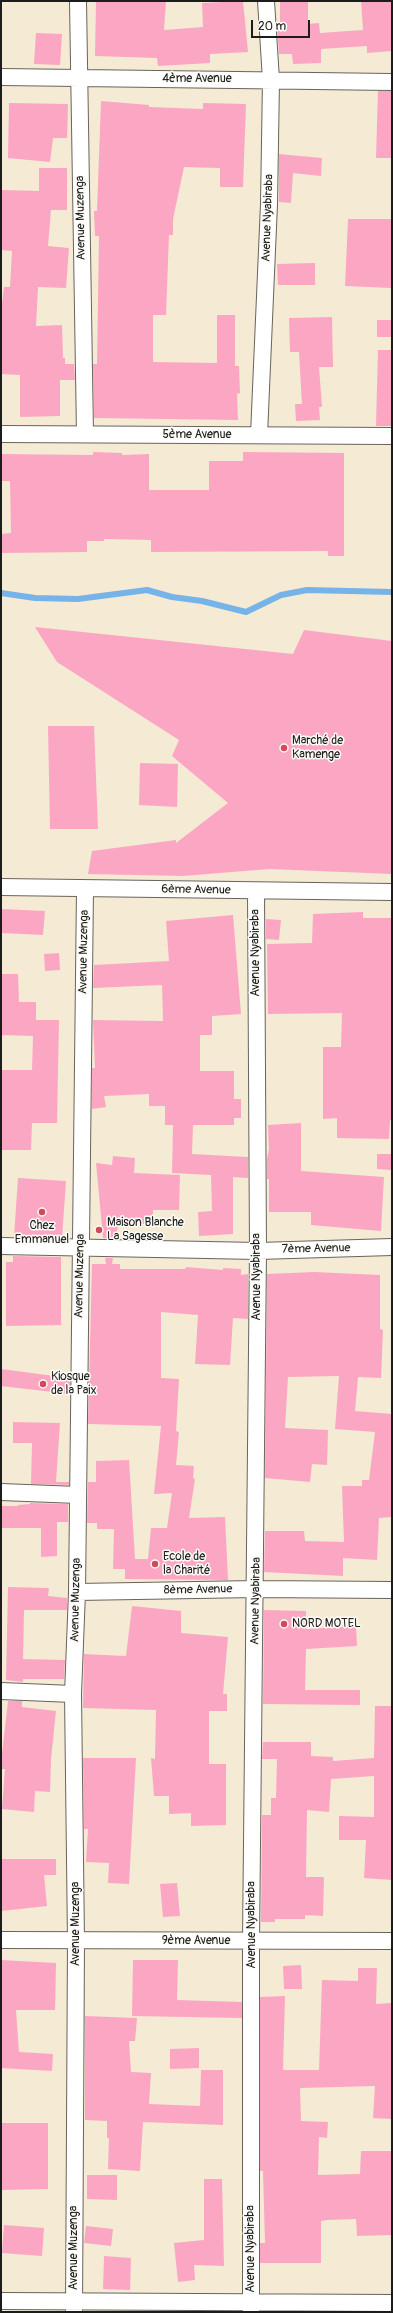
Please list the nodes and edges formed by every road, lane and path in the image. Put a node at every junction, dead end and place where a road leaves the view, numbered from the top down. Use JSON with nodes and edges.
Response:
{"nodes":[{"id":1,"x":78,"y":1,"type":"edge"},
{"id":2,"x":266,"y":1,"type":"edge"},
{"id":3,"x":1,"y":77,"type":"edge"},
{"id":4,"x":78,"y":78,"type":"junction"},
{"id":5,"x":271,"y":80,"type":"junction"},
{"id":6,"x":392,"y":82,"type":"edge"},
{"id":7,"x":1,"y":434,"type":"edge"},
{"id":8,"x":85,"y":434,"type":"junction"},
{"id":9,"x":259,"y":435,"type":"junction"},
{"id":10,"x":392,"y":436,"type":"edge"},
{"id":11,"x":1,"y":887,"type":"edge"},
{"id":12,"x":85,"y":889,"type":"junction"},
{"id":13,"x":256,"y":891,"type":"junction"},
{"id":14,"x":392,"y":892,"type":"edge"},
{"id":15,"x":1,"y":1246,"type":"edge"},
{"id":16,"x":392,"y":1247,"type":"edge"},
{"id":17,"x":81,"y":1248,"type":"junction"},
{"id":18,"x":258,"y":1250,"type":"junction"},
{"id":19,"x":1,"y":1492,"type":"edge"},
{"id":20,"x":78,"y":1495,"type":"junction"},
{"id":21,"x":256,"y":1590,"type":"junction"},
{"id":22,"x":392,"y":1590,"type":"edge"},
{"id":23,"x":76,"y":1592,"type":"junction"},
{"id":24,"x":1,"y":1691,"type":"edge"},
{"id":25,"x":73,"y":1694,"type":"junction"},
{"id":26,"x":1,"y":1940,"type":"edge"},
{"id":27,"x":76,"y":1941,"type":"junction"},
{"id":28,"x":251,"y":1941,"type":"junction"},
{"id":29,"x":392,"y":1941,"type":"edge"},
{"id":30,"x":1,"y":2301,"type":"edge"},
{"id":31,"x":392,"y":2303,"type":"edge"},
{"id":32,"x":74,"y":2307,"type":"edge"},
{"id":33,"x":251,"y":2307,"type":"edge"}],
"edges":[{"from":1,"to":4,"type":"street","name":"Avenue Muzenga"},
{"from":2,"to":5,"type":"street","name":"Avenue Nyabiraba"},
{"from":3,"to":4,"type":"street","name":"4ème Avenue"},
{"from":4,"to":5,"type":"street","name":"4ème Avenue"},
{"from":4,"to":8,"type":"street","name":"Avenue Muzenga"},
{"from":5,"to":6,"type":"street","name":"4ème Avenue"},
{"from":5,"to":9,"type":"street","name":"Avenue Nyabiraba"},
{"from":7,"to":8,"type":"street","name":"5ème Avenue"},
{"from":8,"to":9,"type":"street","name":"5ème Avenue"},
{"from":9,"to":10,"type":"street","name":"5ème Avenue"},
{"from":11,"to":12,"type":"street","name":"6ème Avenue"},
{"from":12,"to":13,"type":"street","name":"6ème Avenue"},
{"from":12,"to":17,"type":"street","name":"Avenue Muzenga"},
{"from":13,"to":14,"type":"street","name":"6ème Avenue"},
{"from":13,"to":18,"type":"street","name":"Avenue Nyabiraba"},
{"from":15,"to":17,"type":"street","name":"7ème Avenue"},
{"from":16,"to":18,"type":"street","name":"7ème Avenue"},
{"from":17,"to":18,"type":"street","name":"7ème Avenue"},
{"from":17,"to":20,"type":"street","name":"Avenue Muzenga"},
{"from":18,"to":21,"type":"street","name":"Avenue Nyabiraba"},
{"from":19,"to":20,"type":"street"},
{"from":20,"to":23,"type":"street","name":"Avenue Muzenga"},
{"from":21,"to":22,"type":"street","name":"8ème Avenue"},
{"from":21,"to":23,"type":"street","name":"8ème Avenue"},
{"from":21,"to":28,"type":"street","name":"Avenue Nyabiraba"},
{"from":23,"to":25,"type":"street","name":"Avenue Muzenga"},
{"from":24,"to":25,"type":"street"},
{"from":25,"to":27,"type":"street","name":"Avenue Muzenga"},
{"from":26,"to":27,"type":"street","name":"9ème Avenue"},
{"from":27,"to":28,"type":"street","name":"9ème Avenue"},
{"from":27,"to":32,"type":"street","name":"Avenue Muzenga"},
{"from":28,"to":29,"type":"street","name":"9ème Avenue"},
{"from":28,"to":33,"type":"street","name":"Avenue Nyabiraba"},
{"from":30,"to":32,"type":"street"},
{"from":31,"to":33,"type":"street"},
{"from":32,"to":33,"type":"street"}]}
